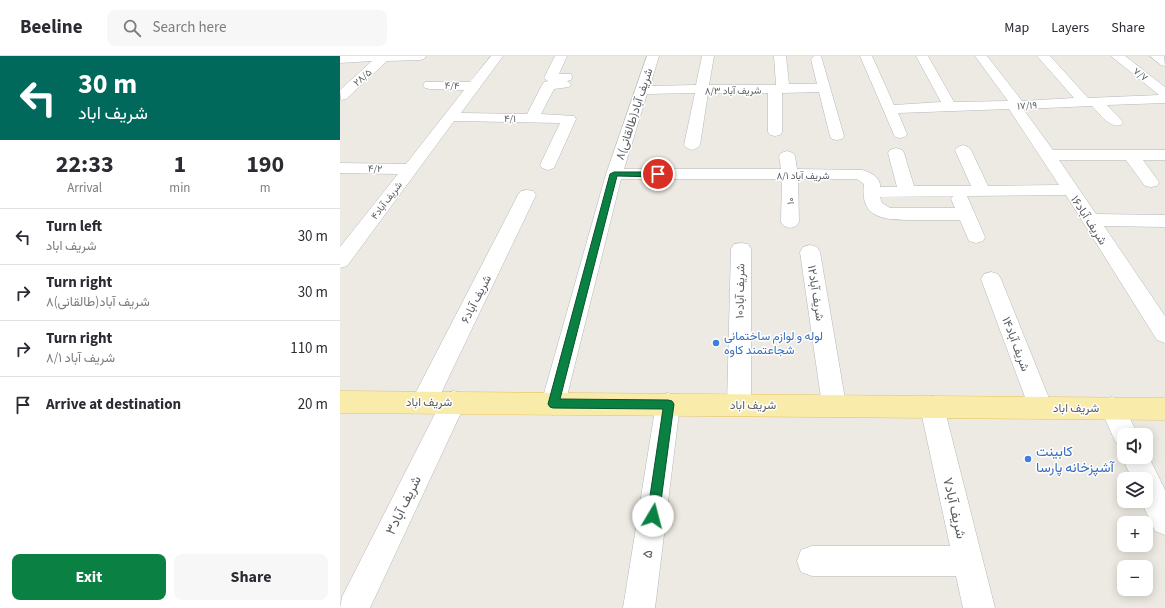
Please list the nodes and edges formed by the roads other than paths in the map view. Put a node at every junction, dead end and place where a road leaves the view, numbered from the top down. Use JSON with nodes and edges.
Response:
{"nodes":[{"id":1,"x":420,"y":56,"type":"edge"},
{"id":2,"x":497,"y":56,"type":"edge"},
{"id":3,"x":561,"y":56,"type":"edge"},
{"id":4,"x":652,"y":56,"type":"edge"},
{"id":5,"x":708,"y":56,"type":"edge"},
{"id":6,"x":780,"y":56,"type":"edge"},
{"id":7,"x":866,"y":56,"type":"edge"},
{"id":8,"x":922,"y":56,"type":"edge"},
{"id":9,"x":981,"y":56,"type":"edge"},
{"id":10,"x":1043,"y":56,"type":"edge"},
{"id":11,"x":1117,"y":56,"type":"edge"},
{"id":12,"x":1156,"y":56,"type":"edge"},
{"id":13,"x":384,"y":58,"type":"junction"},
{"id":14,"x":340,"y":59,"type":"edge"},
{"id":15,"x":817,"y":59,"type":"dead end"},
{"id":16,"x":1165,"y":62,"type":"edge"},
{"id":17,"x":430,"y":85,"type":"dead end"},
{"id":18,"x":474,"y":86,"type":"junction"},
{"id":19,"x":824,"y":88,"type":"junction"},
{"id":20,"x":779,"y":89,"type":"junction"},
{"id":21,"x":642,"y":90,"type":"junction"},
{"id":22,"x":703,"y":90,"type":"junction"},
{"id":23,"x":1165,"y":93,"type":"edge"},
{"id":24,"x":340,"y":96,"type":"edge"},
{"id":25,"x":1165,"y":99,"type":"edge"},
{"id":26,"x":1090,"y":102,"type":"junction"},
{"id":27,"x":1016,"y":105,"type":"junction"},
{"id":28,"x":950,"y":106,"type":"junction"},
{"id":29,"x":890,"y":109,"type":"junction"},
{"id":30,"x":450,"y":118,"type":"junction"},
{"id":31,"x":531,"y":119,"type":"junction"},
{"id":32,"x":1116,"y":122,"type":"dead end"},
{"id":33,"x":775,"y":132,"type":"dead end"},
{"id":34,"x":900,"y":134,"type":"dead end"},
{"id":35,"x":837,"y":136,"type":"dead end"},
{"id":36,"x":692,"y":145,"type":"dead end"},
{"id":37,"x":963,"y":150,"type":"dead end"},
{"id":38,"x":896,"y":153,"type":"dead end"},
{"id":39,"x":1048,"y":155,"type":"junction"},
{"id":40,"x":1131,"y":155,"type":"junction"},
{"id":41,"x":1165,"y":155,"type":"edge"},
{"id":42,"x":787,"y":156,"type":"dead end"},
{"id":43,"x":548,"y":165,"type":"dead end"},
{"id":44,"x":340,"y":168,"type":"edge"},
{"id":45,"x":409,"y":169,"type":"junction"},
{"id":46,"x":614,"y":174,"type":"junction"},
{"id":47,"x":790,"y":175,"type":"junction"},
{"id":48,"x":1151,"y":182,"type":"dead end"},
{"id":49,"x":1070,"y":190,"type":"junction"},
{"id":50,"x":907,"y":191,"type":"junction"},
{"id":51,"x":982,"y":191,"type":"junction"},
{"id":52,"x":871,"y":192,"type":"junction"},
{"id":53,"x":957,"y":192,"type":"junction"},
{"id":54,"x":528,"y":195,"type":"dead end"},
{"id":55,"x":966,"y":214,"type":"junction"},
{"id":56,"x":1089,"y":220,"type":"junction"},
{"id":57,"x":1165,"y":221,"type":"edge"},
{"id":58,"x":790,"y":222,"type":"dead end"},
{"id":59,"x":976,"y":237,"type":"dead end"},
{"id":60,"x":741,"y":249,"type":"dead end"},
{"id":61,"x":810,"y":252,"type":"dead end"},
{"id":62,"x":340,"y":261,"type":"edge"},
{"id":63,"x":991,"y":279,"type":"dead end"},
{"id":64,"x":1165,"y":334,"type":"edge"},
{"id":65,"x":340,"y":402,"type":"edge"},
{"id":66,"x":424,"y":402,"type":"junction"},
{"id":67,"x":454,"y":402,"type":"junction"},
{"id":68,"x":553,"y":404,"type":"junction"},
{"id":69,"x":668,"y":404,"type":"junction"},
{"id":70,"x":739,"y":405,"type":"junction"},
{"id":71,"x":834,"y":405,"type":"junction"},
{"id":72,"x":932,"y":407,"type":"junction"},
{"id":73,"x":1041,"y":408,"type":"junction"},
{"id":74,"x":1112,"y":408,"type":"junction"},
{"id":75,"x":1165,"y":408,"type":"edge"},
{"id":76,"x":1122,"y":428,"type":"edge"},
{"id":77,"x":1153,"y":495,"type":"edge"},
{"id":78,"x":1165,"y":521,"type":"edge"},
{"id":79,"x":967,"y":561,"type":"junction"},
{"id":80,"x":812,"y":562,"type":"dead end"},
{"id":81,"x":353,"y":608,"type":"edge"},
{"id":82,"x":640,"y":608,"type":"edge"},
{"id":83,"x":979,"y":608,"type":"edge"}],
"edges":[{"from":1,"to":13,"type":"street"},
{"from":2,"to":18,"type":"street"},
{"from":3,"to":31,"type":"street"},
{"from":4,"to":21,"type":"street","name":"۸شریف آباد(طالقانی)"},
{"from":5,"to":22,"type":"street"},
{"from":6,"to":20,"type":"street"},
{"from":7,"to":29,"type":"street"},
{"from":8,"to":28,"type":"street"},
{"from":9,"to":27,"type":"street","name":"شریف آباد۱۶"},
{"from":10,"to":26,"type":"street"},
{"from":11,"to":23,"type":"street","name":"۷/۷"},
{"from":12,"to":16,"type":"street"},
{"from":13,"to":14,"type":"street"},
{"from":13,"to":24,"type":"street","name":"۲۸/۵"},
{"from":15,"to":19,"type":"street"},
{"from":17,"to":18,"type":"street","name":"۴/۴"},
{"from":18,"to":30,"type":"street"},
{"from":19,"to":20,"type":"street","name":"شریف آباد ۸/۳"},
{"from":19,"to":35,"type":"street"},
{"from":20,"to":22,"type":"street","name":"شریف آباد ۸/۳"},
{"from":20,"to":33,"type":"street"},
{"from":21,"to":22,"type":"street","name":"شریف آباد ۸/۳"},
{"from":21,"to":46,"type":"street","name":"۸شریف آباد(طالقانی)"},
{"from":22,"to":36,"type":"street"},
{"from":25,"to":26,"type":"street","name":"۱۷/۱۹"},
{"from":26,"to":27,"type":"street","name":"۱۷/۱۹"},
{"from":26,"to":32,"type":"street"},
{"from":27,"to":28,"type":"street","name":"۱۷/۱۹"},
{"from":27,"to":39,"type":"street","name":"شریف آباد۱۶"},
{"from":28,"to":29,"type":"street","name":"۱۷/۱۹"},
{"from":29,"to":34,"type":"street"},
{"from":30,"to":31,"type":"street","name":"۴/۱"},
{"from":30,"to":45,"type":"street","name":"۴شریف آباد"},
{"from":31,"to":43,"type":"street","name":"۴/۱"},
{"from":37,"to":51,"type":"street"},
{"from":38,"to":50,"type":"street"},
{"from":39,"to":40,"type":"street"},
{"from":39,"to":49,"type":"street","name":"شریف آباد۱۶"},
{"from":40,"to":41,"type":"street"},
{"from":40,"to":48,"type":"street"},
{"from":42,"to":47,"type":"street","name":"۱۰"},
{"from":44,"to":45,"type":"street","name":"۴/۲"},
{"from":45,"to":62,"type":"street","name":"۴شریف آباد"},
{"from":46,"to":47,"type":"street","name":"شریف آباد ۸/۱"},
{"from":46,"to":68,"type":"street","name":"۸شریف آباد(طالقانی)"},
{"from":47,"to":52,"type":"street","name":"شریف آباد ۸/۱"},
{"from":47,"to":58,"type":"street","name":"۱۰"},
{"from":49,"to":51,"type":"street"},
{"from":49,"to":56,"type":"street","name":"شریف آباد۱۶"},
{"from":50,"to":52,"type":"street"},
{"from":50,"to":53,"type":"street"},
{"from":51,"to":53,"type":"street"},
{"from":52,"to":55,"type":"street","name":"شریف آباد ۸/۱"},
{"from":53,"to":55,"type":"street"},
{"from":54,"to":66,"type":"street","name":"شریف آباد۶"},
{"from":55,"to":59,"type":"street"},
{"from":56,"to":57,"type":"street"},
{"from":56,"to":64,"type":"street","name":"شریف آباد۱۶"},
{"from":60,"to":70,"type":"street","name":"شریف آباد۱۰"},
{"from":61,"to":71,"type":"street","name":"شریف آباد۱۲"},
{"from":63,"to":73,"type":"street","name":"شریف آباد۱۴"},
{"from":65,"to":66,"type":"main road","name":"شریف اباد"},
{"from":66,"to":67,"type":"main road","name":"شریف اباد"},
{"from":67,"to":68,"type":"main road","name":"شریف اباد"},
{"from":67,"to":81,"type":"street","name":"شریف آباد۳"},
{"from":68,"to":69,"type":"main road","name":"شریف اباد"},
{"from":69,"to":70,"type":"main road","name":"شریف اباد"},
{"from":69,"to":82,"type":"street","name":"۵"},
{"from":70,"to":71,"type":"main road","name":"شریف اباد"},
{"from":71,"to":72,"type":"main road","name":"شریف اباد"},
{"from":72,"to":73,"type":"main road","name":"شریف اباد"},
{"from":72,"to":79,"type":"street","name":"شریف آباد۷"},
{"from":73,"to":74,"type":"main road","name":"شریف اباد"},
{"from":74,"to":75,"type":"main road","name":"شریف اباد"},
{"from":74,"to":76,"type":"street"},
{"from":77,"to":78,"type":"street"},
{"from":79,"to":80,"type":"street"},
{"from":79,"to":83,"type":"street","name":"شریف آباد۷"}]}
